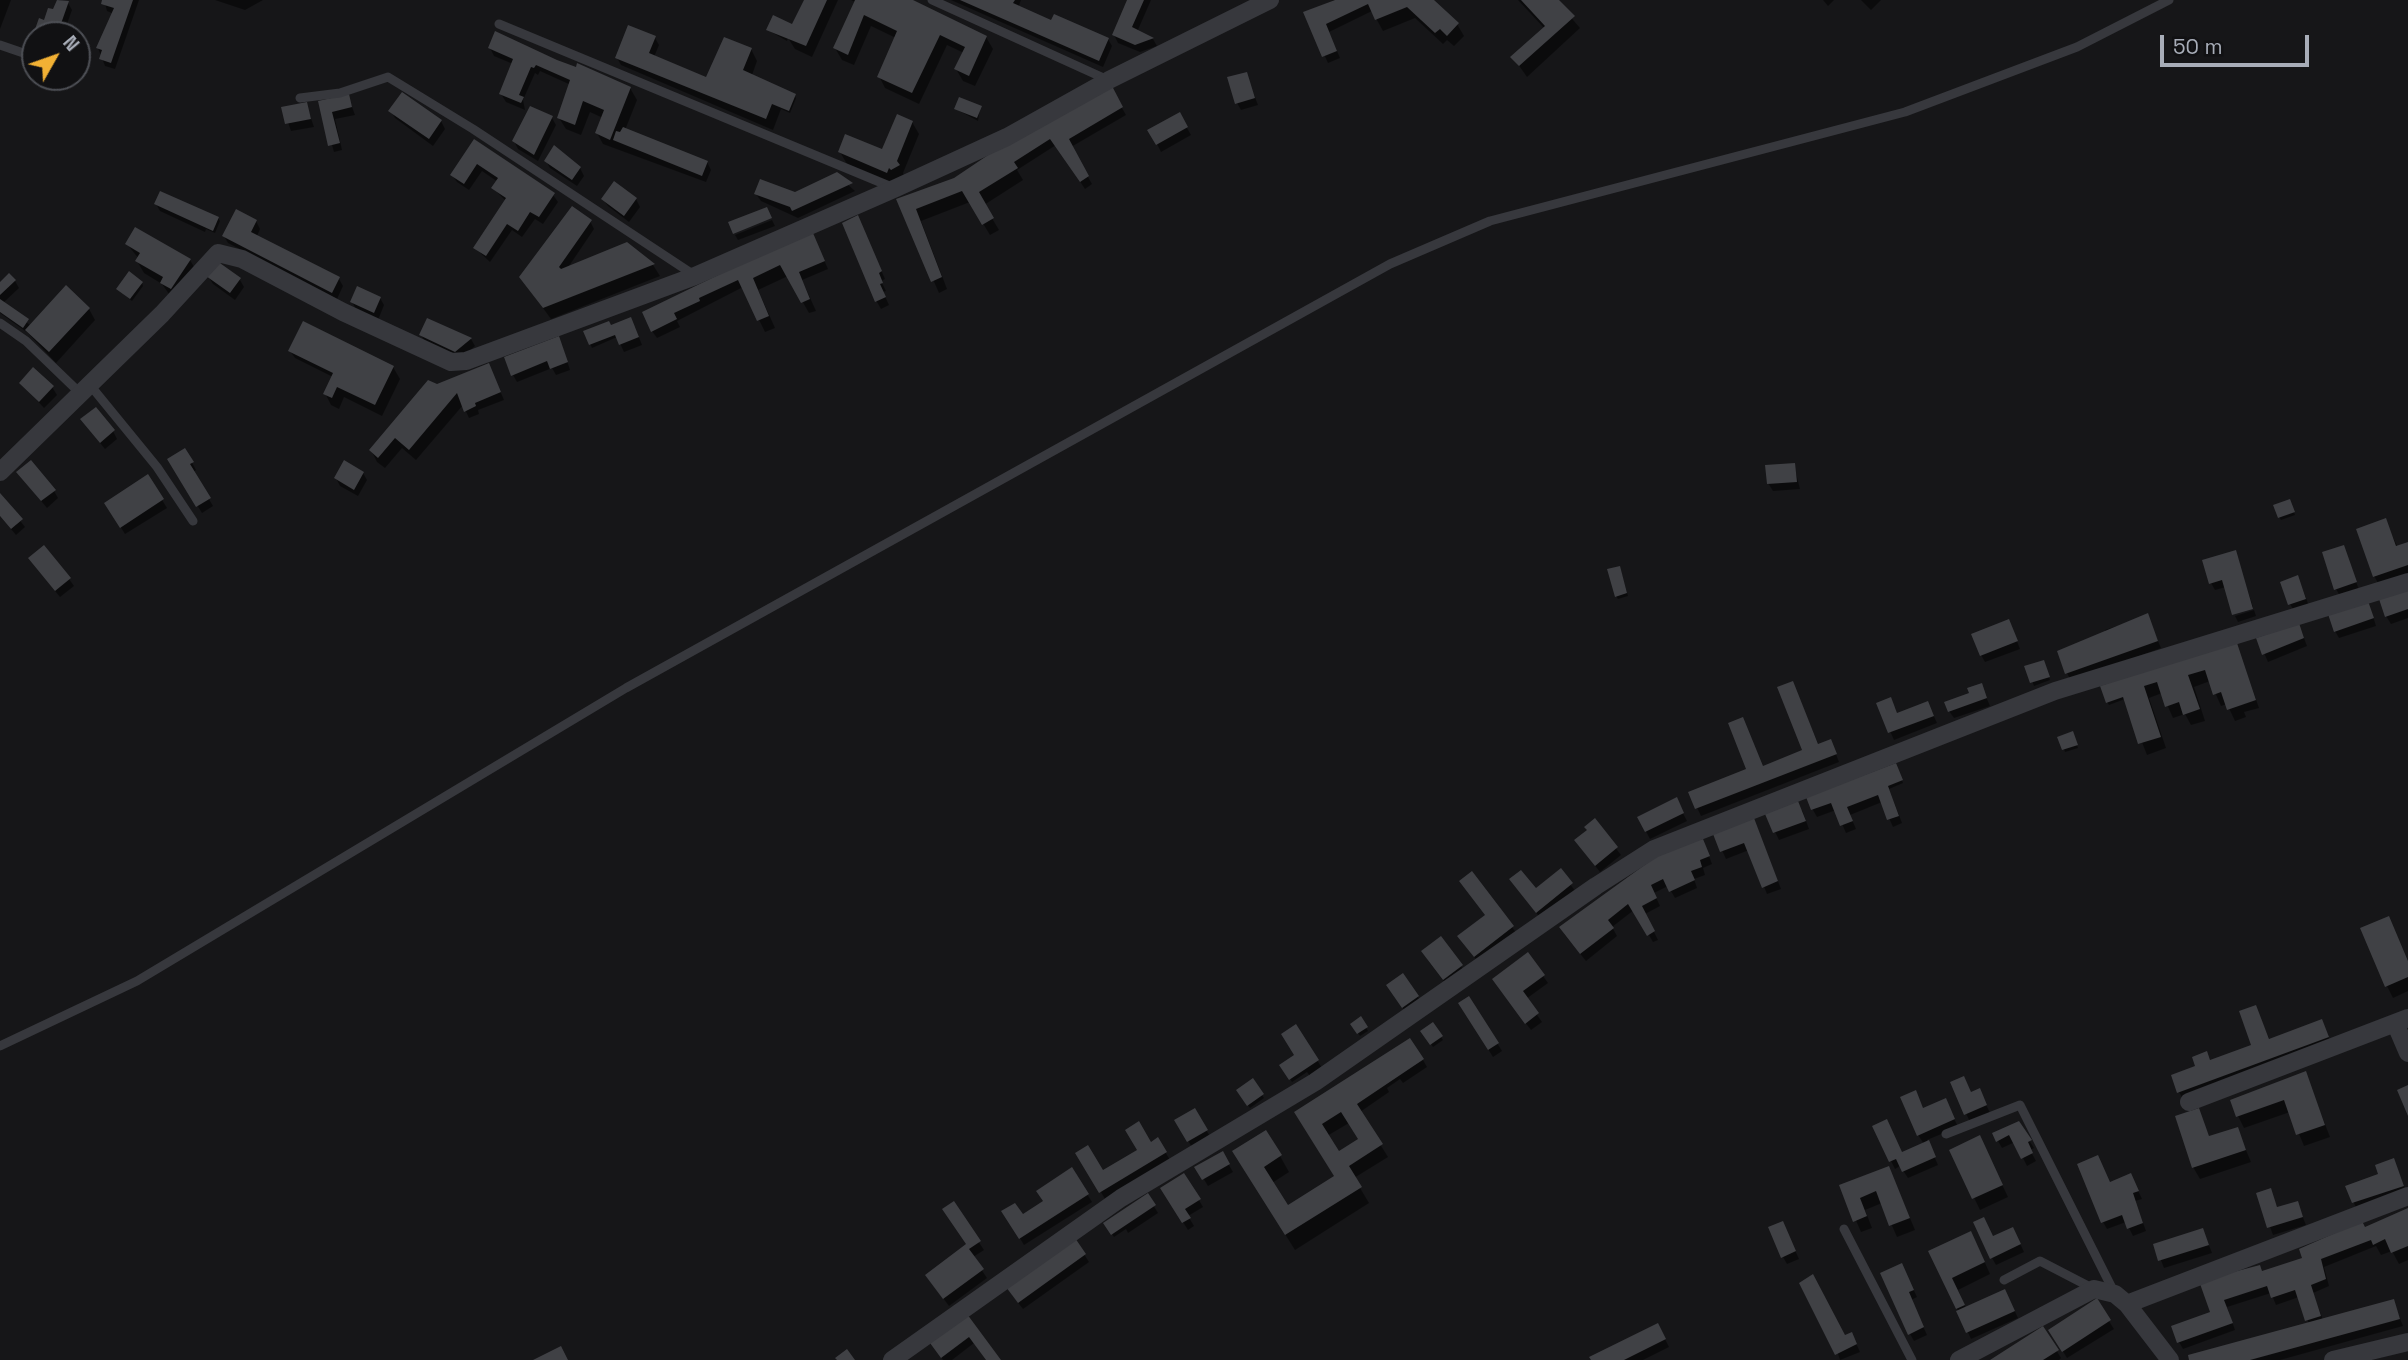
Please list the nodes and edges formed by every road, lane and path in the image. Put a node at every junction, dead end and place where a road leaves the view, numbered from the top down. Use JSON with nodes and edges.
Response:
{"nodes":[{"id":1,"x":932,"y":0,"type":"edge"},
{"id":2,"x":1270,"y":0,"type":"edge"},
{"id":3,"x":2169,"y":0,"type":"edge"},
{"id":4,"x":499,"y":24,"type":"dead end"},
{"id":5,"x":0,"y":45,"type":"edge"},
{"id":6,"x":21,"y":52,"type":"edge"},
{"id":7,"x":1109,"y":80,"type":"junction"},
{"id":8,"x":300,"y":98,"type":"dead end"},
{"id":9,"x":896,"y":188,"type":"junction"},
{"id":10,"x":695,"y":276,"type":"junction"},
{"id":11,"x":0,"y":323,"type":"edge"},
{"id":12,"x":85,"y":390,"type":"junction"},
{"id":13,"x":0,"y":472,"type":"edge"},
{"id":14,"x":193,"y":522,"type":"dead end"},
{"id":15,"x":2408,"y":582,"type":"edge"},
{"id":16,"x":2402,"y":1021,"type":"edge"},
{"id":17,"x":0,"y":1046,"type":"edge"},
{"id":18,"x":2408,"y":1053,"type":"edge"},
{"id":19,"x":2189,"y":1102,"type":"dead end"},
{"id":20,"x":1946,"y":1134,"type":"dead end"},
{"id":21,"x":2408,"y":1196,"type":"edge"},
{"id":22,"x":1844,"y":1229,"type":"dead end"},
{"id":23,"x":2004,"y":1280,"type":"dead end"},
{"id":24,"x":2094,"y":1289,"type":"junction"},
{"id":25,"x":2121,"y":1299,"type":"junction"},
{"id":26,"x":2408,"y":1342,"type":"edge"},
{"id":27,"x":892,"y":1360,"type":"edge"},
{"id":28,"x":1912,"y":1360,"type":"edge"},
{"id":29,"x":1959,"y":1360,"type":"edge"},
{"id":30,"x":2170,"y":1360,"type":"edge"},
{"id":31,"x":2333,"y":1360,"type":"edge"}],
"edges":[{"from":1,"to":7,"type":"lane"},
{"from":2,"to":7,"type":"street"},
{"from":3,"to":17,"type":"lane"},
{"from":4,"to":9,"type":"lane"},
{"from":5,"to":6,"type":"lane"},
{"from":7,"to":9,"type":"street"},
{"from":8,"to":10,"type":"lane"},
{"from":9,"to":10,"type":"street"},
{"from":10,"to":12,"type":"street"},
{"from":11,"to":12,"type":"lane"},
{"from":12,"to":13,"type":"street"},
{"from":12,"to":14,"type":"lane"},
{"from":15,"to":27,"type":"street"},
{"from":16,"to":18,"type":"street"},
{"from":16,"to":19,"type":"street"},
{"from":20,"to":25,"type":"lane"},
{"from":21,"to":25,"type":"street"},
{"from":22,"to":28,"type":"lane"},
{"from":23,"to":24,"type":"lane"},
{"from":24,"to":25,"type":"street"},
{"from":24,"to":29,"type":"street"},
{"from":25,"to":30,"type":"street"},
{"from":26,"to":31,"type":"street"}]}
